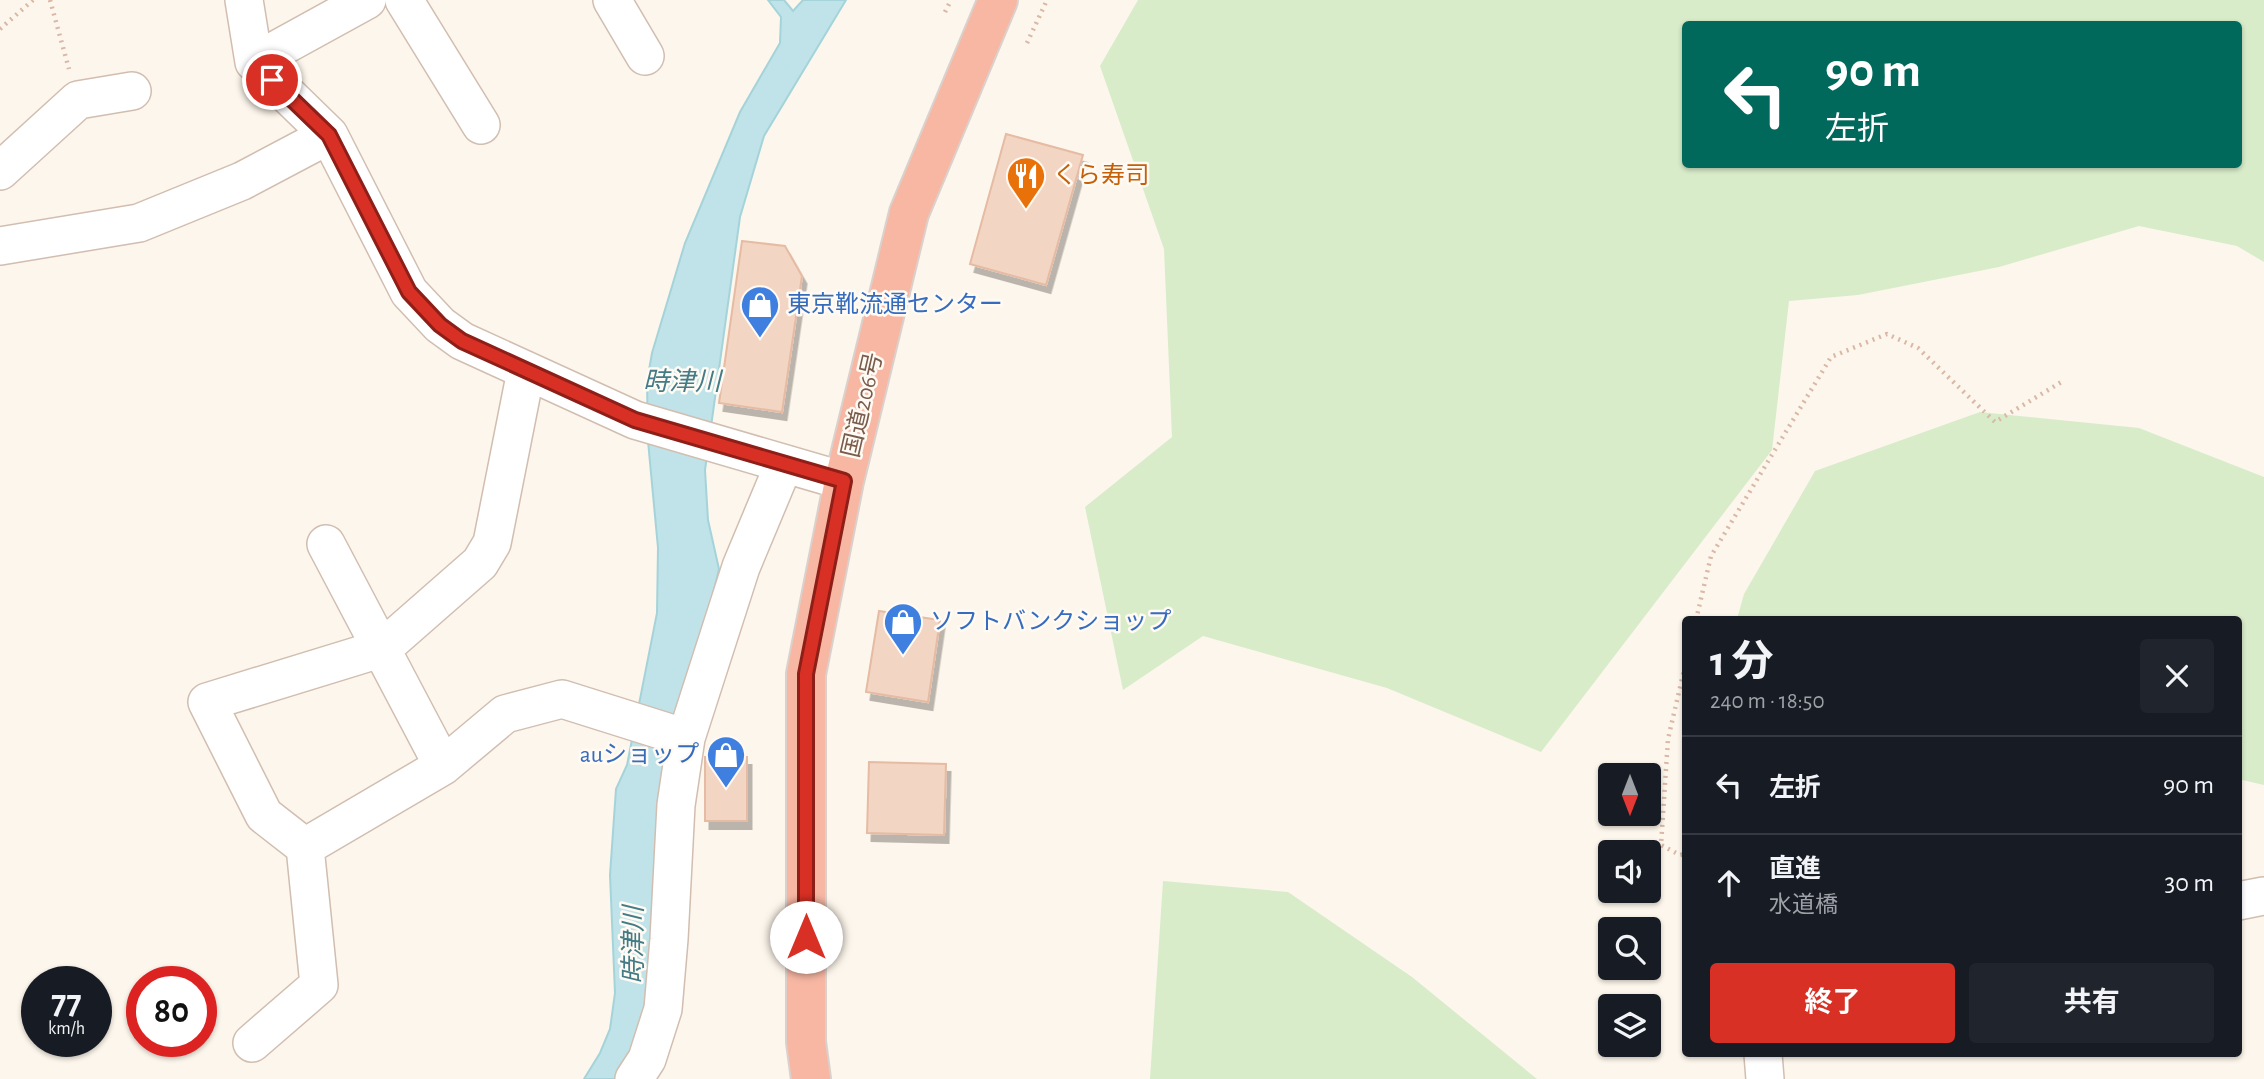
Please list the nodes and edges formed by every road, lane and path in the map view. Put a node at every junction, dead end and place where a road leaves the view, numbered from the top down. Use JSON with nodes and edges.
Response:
{"nodes":[{"id":1,"x":33,"y":0,"type":"edge"},
{"id":2,"x":50,"y":0,"type":"edge"},
{"id":3,"x":244,"y":0,"type":"edge"},
{"id":4,"x":367,"y":0,"type":"edge"},
{"id":5,"x":404,"y":0,"type":"edge"},
{"id":6,"x":612,"y":0,"type":"edge"},
{"id":7,"x":951,"y":0,"type":"edge"},
{"id":8,"x":998,"y":0,"type":"edge"},
{"id":9,"x":1047,"y":0,"type":"edge"},
{"id":10,"x":945,"y":12,"type":"dead end"},
{"id":11,"x":0,"y":29,"type":"edge"},
{"id":12,"x":1027,"y":43,"type":"dead end"},
{"id":13,"x":645,"y":56,"type":"dead end"},
{"id":14,"x":254,"y":62,"type":"junction"},
{"id":15,"x":132,"y":91,"type":"dead end"},
{"id":16,"x":78,"y":100,"type":"junction"},
{"id":17,"x":481,"y":125,"type":"dead end"},
{"id":18,"x":329,"y":135,"type":"junction"},
{"id":19,"x":0,"y":172,"type":"edge"},
{"id":20,"x":0,"y":246,"type":"edge"},
{"id":21,"x":526,"y":371,"type":"junction"},
{"id":22,"x":2063,"y":381,"type":"dead end"},
{"id":23,"x":784,"y":464,"type":"junction"},
{"id":24,"x":844,"y":481,"type":"junction"},
{"id":25,"x":326,"y":544,"type":"dead end"},
{"id":26,"x":1697,"y":616,"type":"edge"},
{"id":27,"x":383,"y":648,"type":"junction"},
{"id":28,"x":1682,"y":679,"type":"edge"},
{"id":29,"x":686,"y":738,"type":"junction"},
{"id":30,"x":443,"y":766,"type":"junction"},
{"id":31,"x":305,"y":847,"type":"junction"},
{"id":32,"x":1682,"y":855,"type":"edge"},
{"id":33,"x":2264,"y":895,"type":"edge"},
{"id":34,"x":2242,"y":900,"type":"edge"},
{"id":35,"x":252,"y":1043,"type":"dead end"},
{"id":36,"x":1763,"y":1057,"type":"edge"},
{"id":37,"x":634,"y":1079,"type":"edge"},
{"id":38,"x":811,"y":1079,"type":"edge"},
{"id":39,"x":1765,"y":1079,"type":"edge"}],
"edges":[{"from":1,"to":11,"type":"path"},
{"from":2,"to":16,"type":"path"},
{"from":3,"to":14,"type":"street"},
{"from":4,"to":14,"type":"street"},
{"from":5,"to":17,"type":"street"},
{"from":6,"to":13,"type":"street"},
{"from":7,"to":10,"type":"path"},
{"from":8,"to":24,"type":"highway","name":"国道206号"},
{"from":9,"to":12,"type":"path"},
{"from":14,"to":18,"type":"street"},
{"from":15,"to":16,"type":"street"},
{"from":16,"to":19,"type":"street"},
{"from":18,"to":20,"type":"street"},
{"from":18,"to":21,"type":"street"},
{"from":21,"to":23,"type":"street"},
{"from":21,"to":27,"type":"street"},
{"from":22,"to":26,"type":"path"},
{"from":23,"to":24,"type":"street"},
{"from":23,"to":29,"type":"street"},
{"from":24,"to":38,"type":"highway","name":"国道206号"},
{"from":25,"to":27,"type":"street"},
{"from":27,"to":30,"type":"street"},
{"from":27,"to":31,"type":"street"},
{"from":28,"to":32,"type":"path"},
{"from":29,"to":30,"type":"street"},
{"from":29,"to":37,"type":"street"},
{"from":30,"to":31,"type":"street"},
{"from":31,"to":35,"type":"street"},
{"from":33,"to":34,"type":"street"},
{"from":36,"to":39,"type":"street"}]}
